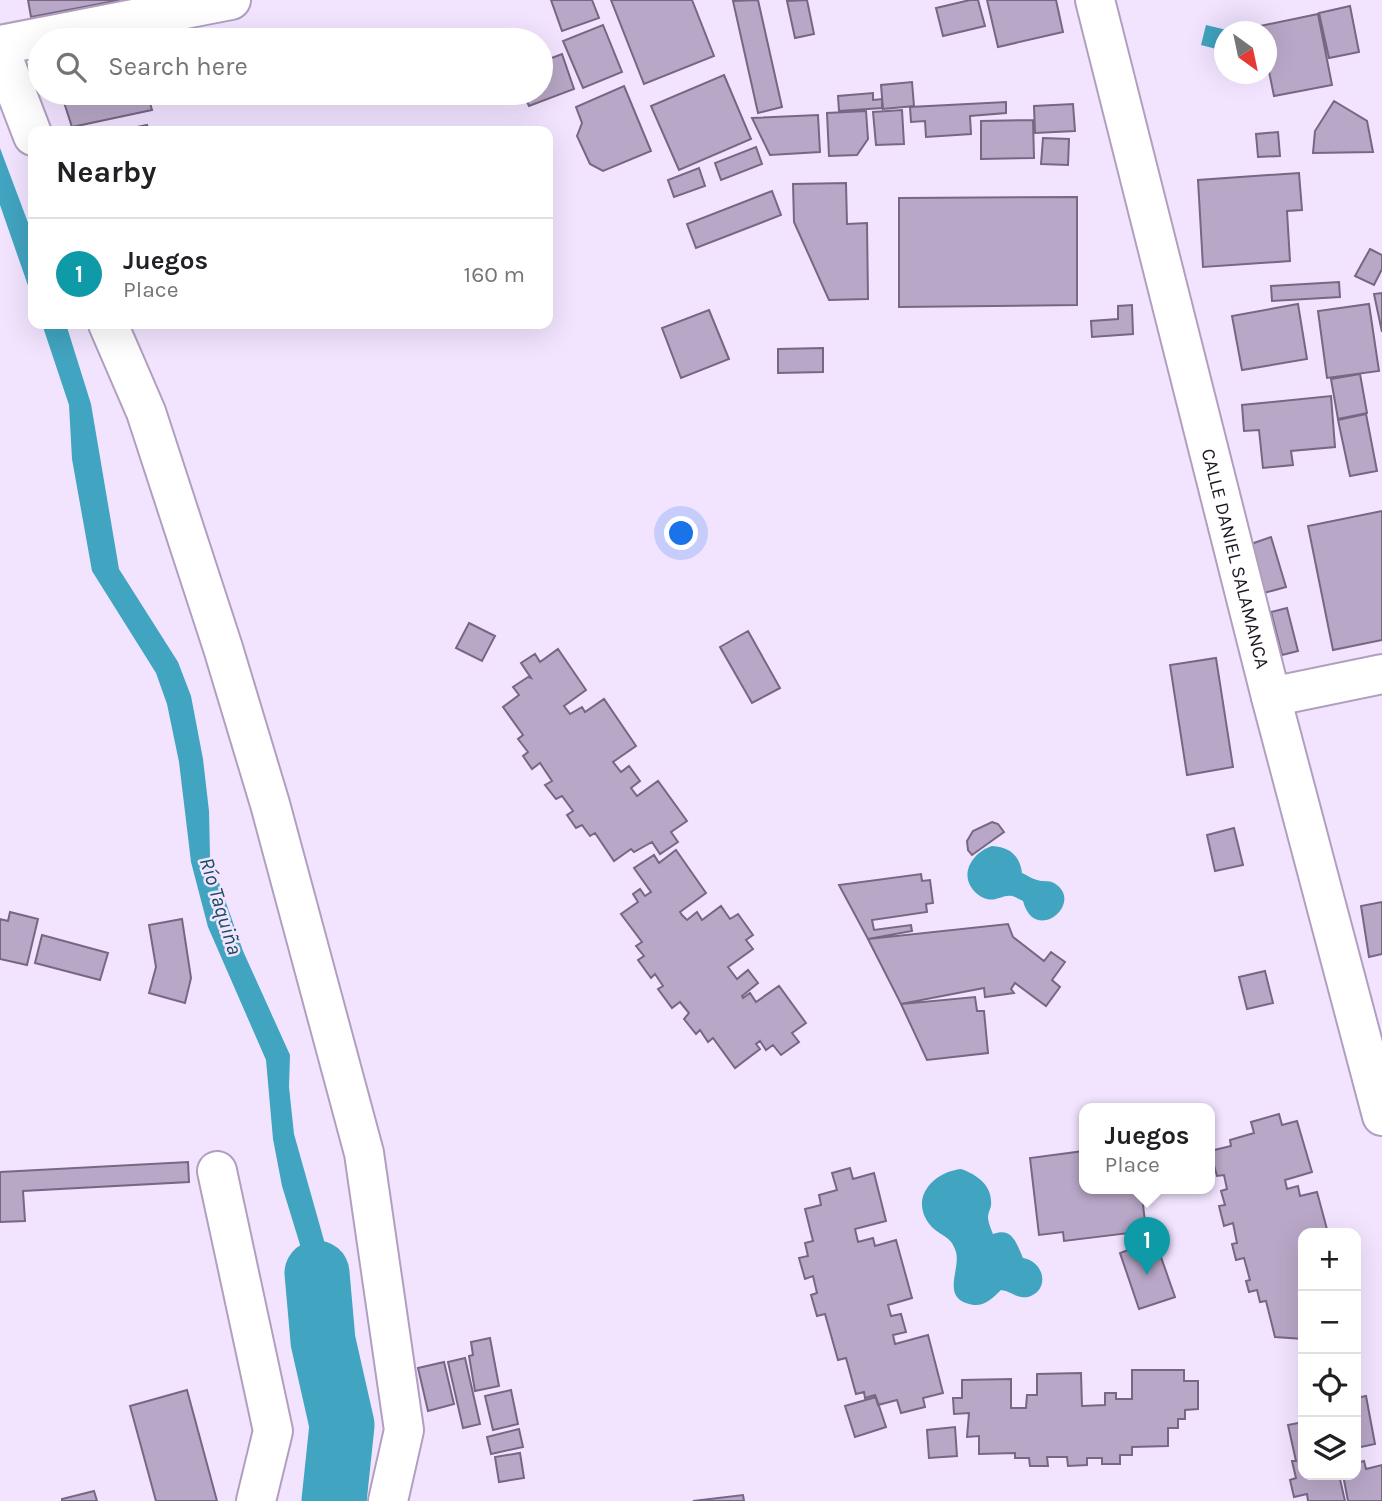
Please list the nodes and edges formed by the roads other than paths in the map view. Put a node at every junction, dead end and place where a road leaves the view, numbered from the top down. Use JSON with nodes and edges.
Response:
{"nodes":[{"id":1,"x":231,"y":0,"type":"edge"},
{"id":2,"x":1095,"y":0,"type":"edge"},
{"id":3,"x":96,"y":28,"type":"edge"},
{"id":4,"x":28,"y":42,"type":"edge"},
{"id":5,"x":0,"y":48,"type":"edge"},
{"id":6,"x":29,"y":126,"type":"edge"},
{"id":7,"x":110,"y":329,"type":"edge"},
{"id":8,"x":1382,"y":674,"type":"edge"},
{"id":9,"x":1271,"y":697,"type":"junction"},
{"id":10,"x":1380,"y":1097,"type":"edge"},
{"id":11,"x":217,"y":1171,"type":"dead end"},
{"id":12,"x":256,"y":1501,"type":"edge"},
{"id":13,"x":388,"y":1501,"type":"edge"}],
"edges":[{"from":1,"to":3,"type":"street"},
{"from":2,"to":9,"type":"street","name":"CALLE DANIEL SALAMANCA"},
{"from":4,"to":5,"type":"street"},
{"from":5,"to":6,"type":"street"},
{"from":7,"to":13,"type":"street"},
{"from":8,"to":9,"type":"street"},
{"from":9,"to":10,"type":"street","name":"CALLE DANIEL SALAMANCA"},
{"from":11,"to":12,"type":"street"}]}
